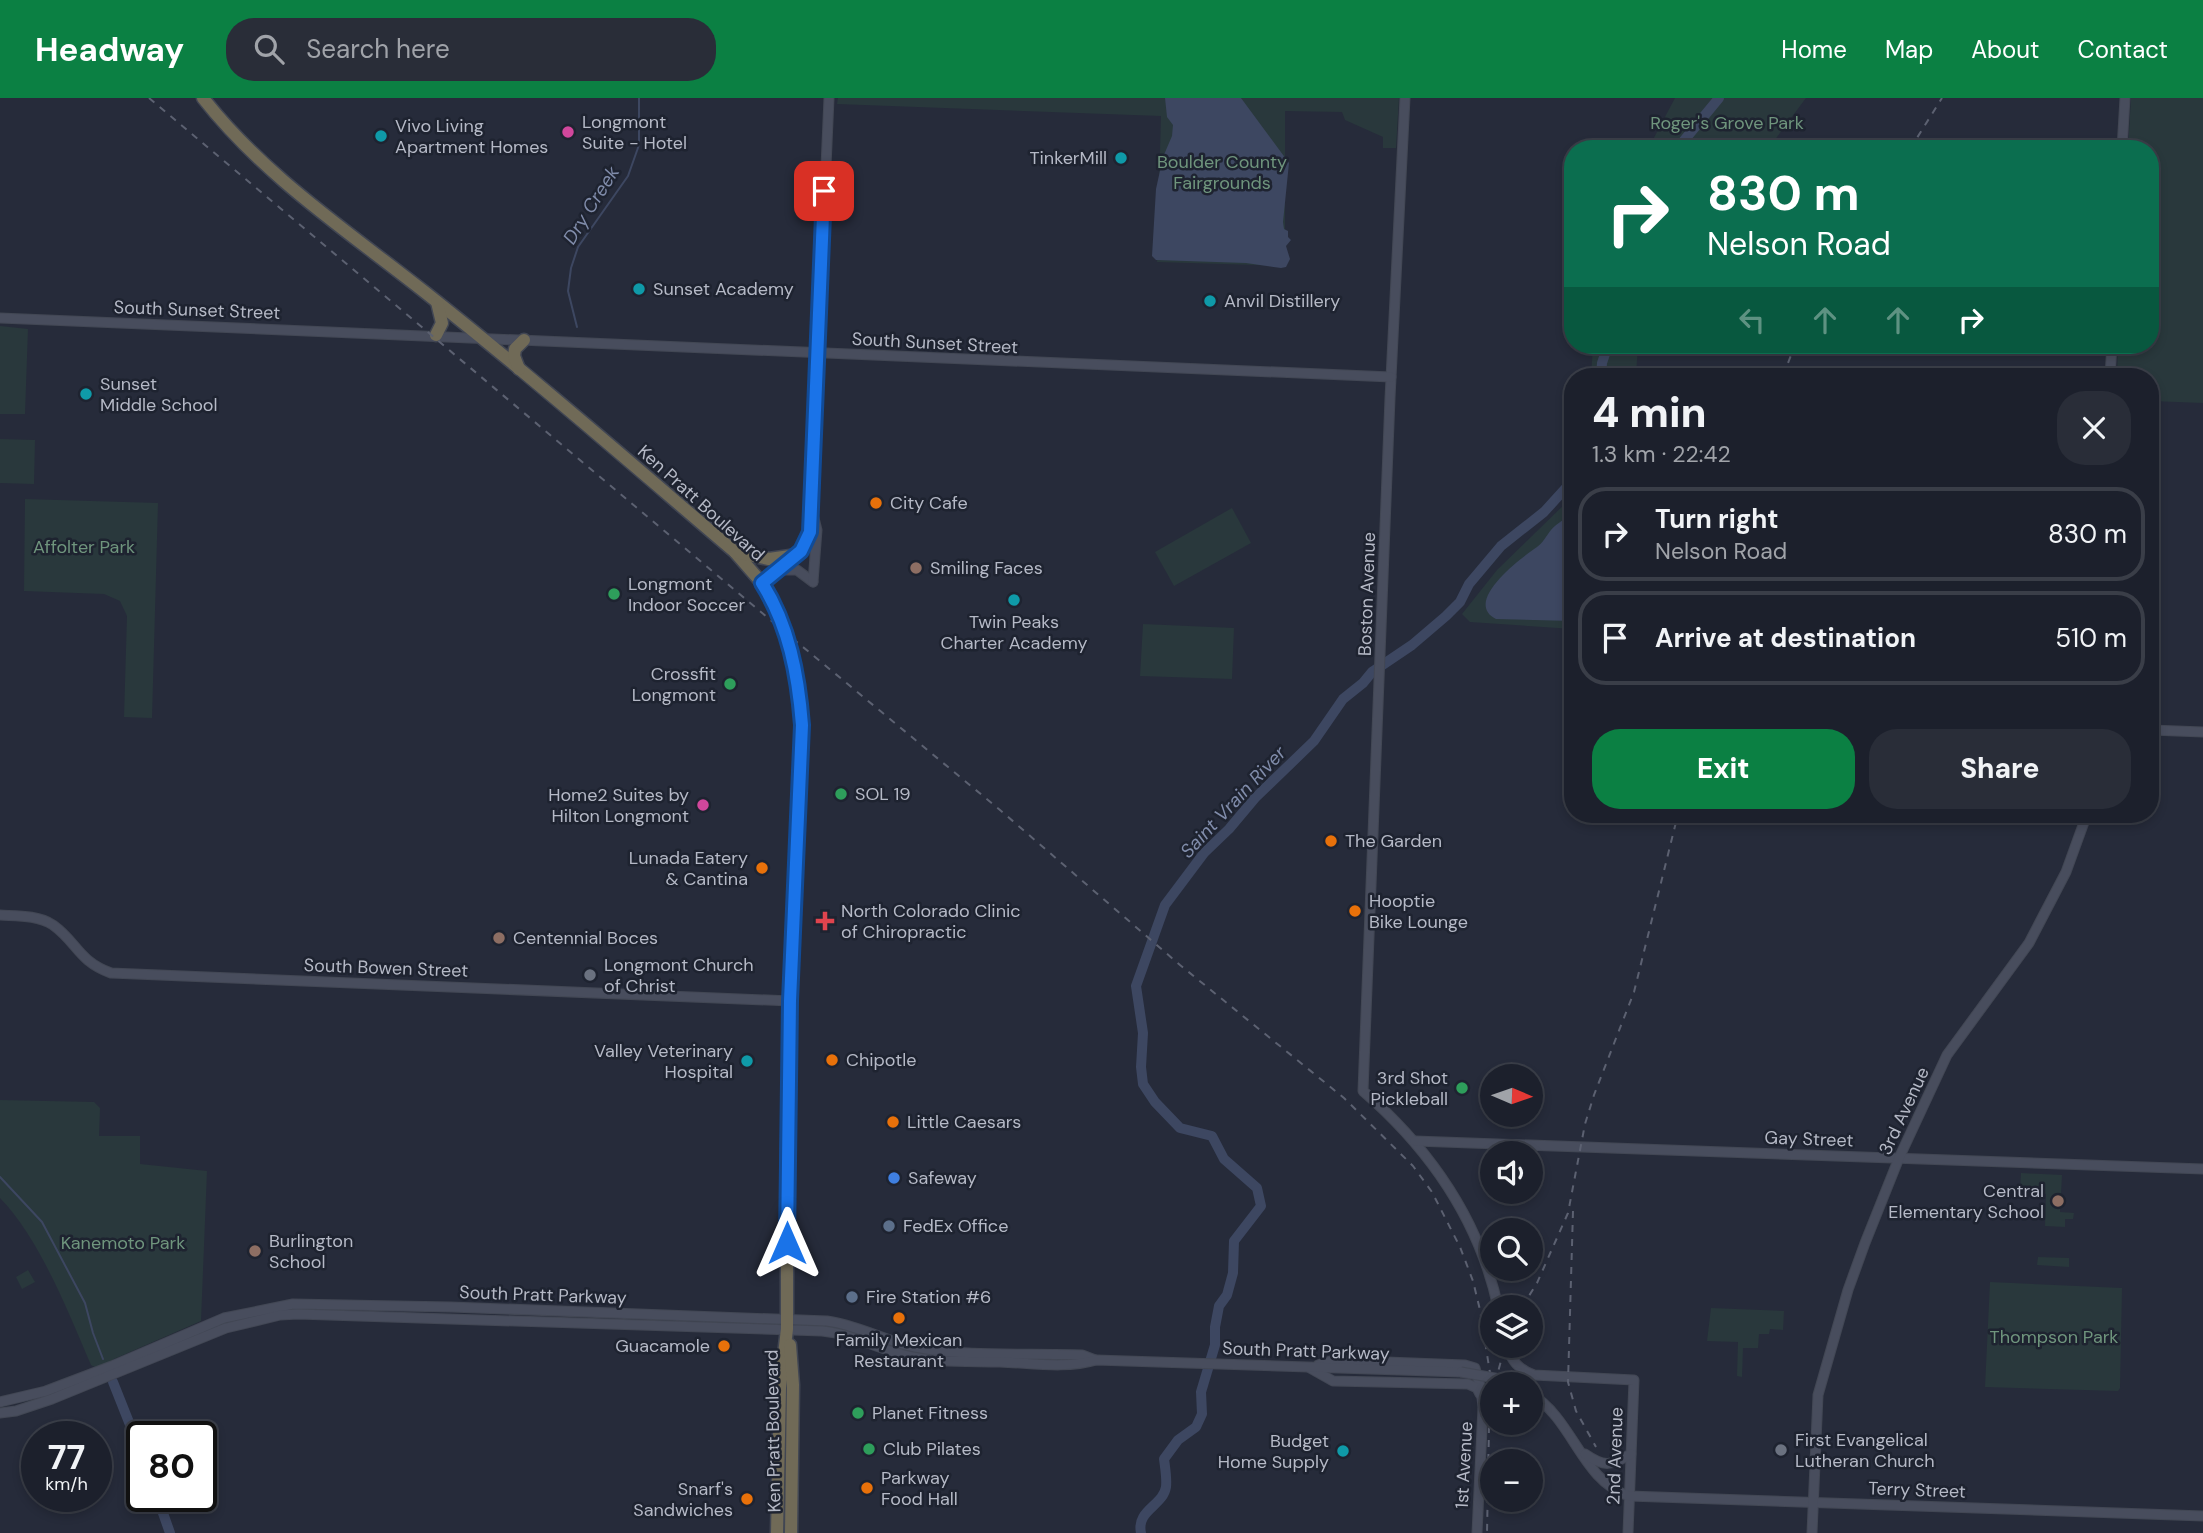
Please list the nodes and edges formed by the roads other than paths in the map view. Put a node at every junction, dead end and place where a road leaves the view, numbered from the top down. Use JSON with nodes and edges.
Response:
{"nodes":[{"id":1,"x":203,"y":98,"type":"edge"},
{"id":2,"x":829,"y":98,"type":"edge"},
{"id":3,"x":1405,"y":98,"type":"edge"},
{"id":4,"x":2125,"y":98,"type":"edge"},
{"id":5,"x":2123,"y":140,"type":"edge"},
{"id":6,"x":436,"y":302,"type":"junction"},
{"id":7,"x":0,"y":318,"type":"edge"},
{"id":8,"x":430,"y":335,"type":"junction"},
{"id":9,"x":481,"y":338,"type":"junction"},
{"id":10,"x":524,"y":340,"type":"junction"},
{"id":11,"x":818,"y":353,"type":"junction"},
{"id":12,"x":521,"y":372,"type":"junction"},
{"id":13,"x":1391,"y":377,"type":"junction"},
{"id":14,"x":812,"y":509,"type":"junction"},
{"id":15,"x":735,"y":552,"type":"junction"},
{"id":16,"x":797,"y":555,"type":"junction"},
{"id":17,"x":777,"y":571,"type":"junction"},
{"id":18,"x":762,"y":583,"type":"junction"},
{"id":19,"x":2159,"y":730,"type":"edge"},
{"id":20,"x":2203,"y":733,"type":"edge"},
{"id":21,"x":2084,"y":823,"type":"edge"},
{"id":22,"x":0,"y":915,"type":"edge"},
{"id":23,"x":790,"y":1001,"type":"junction"},
{"id":24,"x":1415,"y":1140,"type":"junction"},
{"id":25,"x":1899,"y":1158,"type":"junction"},
{"id":26,"x":2203,"y":1170,"type":"edge"},
{"id":27,"x":1495,"y":1295,"type":"edge"},
{"id":28,"x":787,"y":1324,"type":"junction"},
{"id":29,"x":1512,"y":1358,"type":"edge"},
{"id":30,"x":1309,"y":1367,"type":"junction"},
{"id":31,"x":1480,"y":1375,"type":"edge"},
{"id":32,"x":1606,"y":1378,"type":"junction"},
{"id":33,"x":1480,"y":1389,"type":"edge"},
{"id":34,"x":1480,"y":1396,"type":"edge"},
{"id":35,"x":0,"y":1402,"type":"edge"},
{"id":36,"x":1543,"y":1404,"type":"edge"},
{"id":37,"x":1633,"y":1408,"type":"junction"},
{"id":38,"x":0,"y":1413,"type":"edge"},
{"id":39,"x":1481,"y":1435,"type":"edge"},
{"id":40,"x":1578,"y":1448,"type":"junction"},
{"id":41,"x":1631,"y":1454,"type":"junction"},
{"id":42,"x":1629,"y":1496,"type":"junction"},
{"id":43,"x":1813,"y":1502,"type":"junction"},
{"id":44,"x":2203,"y":1516,"type":"edge"},
{"id":45,"x":777,"y":1533,"type":"edge"},
{"id":46,"x":791,"y":1533,"type":"edge"},
{"id":47,"x":1478,"y":1533,"type":"edge"},
{"id":48,"x":1628,"y":1533,"type":"edge"},
{"id":49,"x":1812,"y":1533,"type":"edge"}],
"edges":[{"from":1,"to":6,"type":"highway","name":"Ken Pratt Boulevard"},
{"from":2,"to":11,"type":"street"},
{"from":3,"to":13,"type":"street","name":"Boston Avenue"},
{"from":4,"to":5,"type":"street"},
{"from":6,"to":8,"type":"highway"},
{"from":6,"to":9,"type":"highway","name":"Ken Pratt Boulevard"},
{"from":7,"to":8,"type":"street","name":"South Sunset Street"},
{"from":8,"to":9,"type":"street","name":"South Sunset Street"},
{"from":9,"to":10,"type":"street","name":"South Sunset Street"},
{"from":9,"to":12,"type":"highway","name":"Ken Pratt Boulevard"},
{"from":10,"to":11,"type":"street","name":"South Sunset Street"},
{"from":10,"to":12,"type":"highway"},
{"from":11,"to":13,"type":"street","name":"South Sunset Street"},
{"from":11,"to":14,"type":"street"},
{"from":12,"to":15,"type":"highway","name":"Ken Pratt Boulevard"},
{"from":13,"to":24,"type":"street","name":"Boston Avenue"},
{"from":14,"to":16,"type":"street"},
{"from":14,"to":17,"type":"street"},
{"from":15,"to":16,"type":"highway"},
{"from":15,"to":18,"type":"highway","name":"Ken Pratt Boulevard"},
{"from":16,"to":17,"type":"street"},
{"from":17,"to":18,"type":"street"},
{"from":18,"to":23,"type":"highway","name":"Ken Pratt Boulevard"},
{"from":19,"to":20,"type":"street"},
{"from":21,"to":25,"type":"street","name":"3rd Avenue"},
{"from":22,"to":23,"type":"street","name":"South Bowen Street"},
{"from":23,"to":28,"type":"highway","name":"Ken Pratt Boulevard"},
{"from":24,"to":25,"type":"street","name":"Gay Street"},
{"from":24,"to":27,"type":"street"},
{"from":25,"to":26,"type":"street","name":"Gay Street"},
{"from":25,"to":43,"type":"street","name":"3rd Avenue"},
{"from":28,"to":30,"type":"street","name":"South Pratt Parkway"},
{"from":28,"to":35,"type":"street","name":"South Pratt Parkway"},
{"from":28,"to":38,"type":"street","name":"South Pratt Parkway"},
{"from":28,"to":45,"type":"highway","name":"Ken Pratt Boulevard"},
{"from":28,"to":46,"type":"highway","name":"Ken Pratt Boulevard"},
{"from":29,"to":32,"type":"street"},
{"from":30,"to":31,"type":"street","name":"South Pratt Parkway","bridge":true},
{"from":30,"to":33,"type":"street","name":"1st Avenue"},
{"from":30,"to":34,"type":"street","name":"1st Avenue"},
{"from":32,"to":37,"type":"street"},
{"from":32,"to":37,"type":"street","name":"2nd Avenue"},
{"from":36,"to":40,"type":"street"},
{"from":37,"to":41,"type":"street","name":"2nd Avenue"},
{"from":39,"to":47,"type":"street","name":"1st Avenue"},
{"from":40,"to":41,"type":"street"},
{"from":40,"to":42,"type":"street"},
{"from":41,"to":42,"type":"street","name":"2nd Avenue"},
{"from":42,"to":43,"type":"street","name":"Terry Street"},
{"from":42,"to":48,"type":"street","name":"2nd Avenue"},
{"from":43,"to":44,"type":"street","name":"Terry Street"},
{"from":43,"to":49,"type":"street","name":"3rd Avenue"}]}
